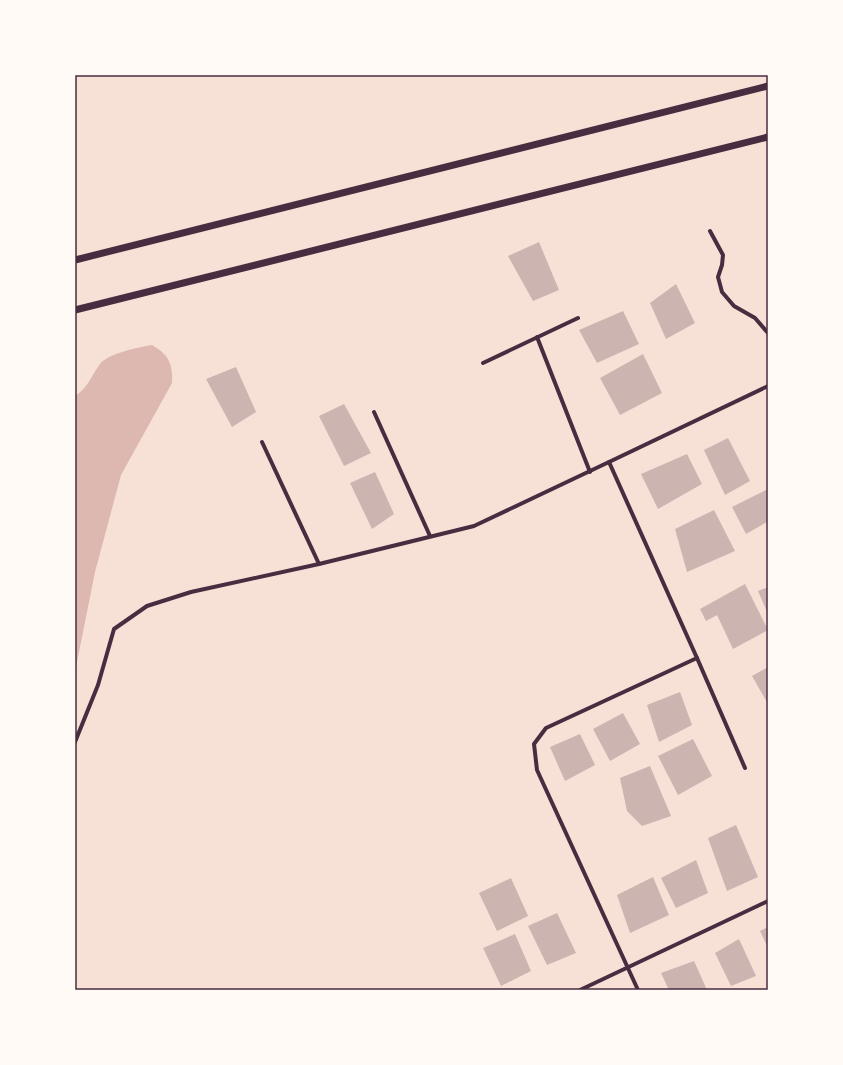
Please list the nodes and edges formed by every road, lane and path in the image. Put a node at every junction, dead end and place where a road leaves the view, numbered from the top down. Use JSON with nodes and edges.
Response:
{"nodes":[{"id":1,"x":768,"y":86,"type":"edge"},
{"id":2,"x":768,"y":137,"type":"edge"},
{"id":3,"x":710,"y":231,"type":"dead end"},
{"id":4,"x":75,"y":260,"type":"edge"},
{"id":5,"x":75,"y":310,"type":"edge"},
{"id":6,"x":578,"y":318,"type":"dead end"},
{"id":7,"x":768,"y":333,"type":"edge"},
{"id":8,"x":537,"y":337,"type":"junction"},
{"id":9,"x":483,"y":363,"type":"dead end"},
{"id":10,"x":768,"y":386,"type":"edge"},
{"id":11,"x":374,"y":412,"type":"dead end"},
{"id":12,"x":262,"y":442,"type":"dead end"},
{"id":13,"x":609,"y":462,"type":"junction"},
{"id":14,"x":590,"y":472,"type":"junction"},
{"id":15,"x":430,"y":536,"type":"junction"},
{"id":16,"x":319,"y":564,"type":"junction"},
{"id":17,"x":697,"y":658,"type":"junction"},
{"id":18,"x":75,"y":742,"type":"edge"},
{"id":19,"x":745,"y":768,"type":"dead end"},
{"id":20,"x":768,"y":901,"type":"edge"},
{"id":21,"x":628,"y":968,"type":"junction"},
{"id":22,"x":580,"y":990,"type":"edge"},
{"id":23,"x":638,"y":990,"type":"edge"}],
"edges":[{"from":1,"to":4,"type":"street"},
{"from":2,"to":5,"type":"street"},
{"from":3,"to":7,"type":"street"},
{"from":6,"to":8,"type":"street"},
{"from":8,"to":9,"type":"street"},
{"from":8,"to":14,"type":"street"},
{"from":10,"to":13,"type":"street"},
{"from":11,"to":15,"type":"street"},
{"from":12,"to":16,"type":"street"},
{"from":13,"to":14,"type":"street"},
{"from":13,"to":17,"type":"street"},
{"from":14,"to":15,"type":"street"},
{"from":15,"to":16,"type":"street"},
{"from":16,"to":18,"type":"street"},
{"from":17,"to":19,"type":"street"},
{"from":17,"to":21,"type":"street"},
{"from":20,"to":21,"type":"street"},
{"from":21,"to":22,"type":"street"},
{"from":21,"to":23,"type":"street"}]}
